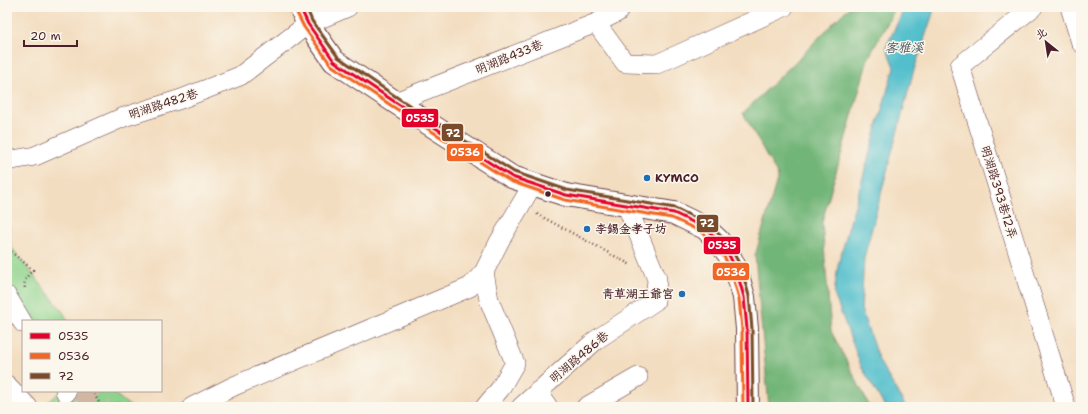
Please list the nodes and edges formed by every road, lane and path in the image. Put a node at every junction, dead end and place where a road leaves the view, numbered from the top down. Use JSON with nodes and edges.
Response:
{"nodes":[{"id":1,"x":348,"y":7,"type":"edge"},
{"id":2,"x":620,"y":7,"type":"edge"},
{"id":3,"x":784,"y":7,"type":"edge"},
{"id":4,"x":1033,"y":7,"type":"edge"},
{"id":5,"x":1070,"y":7,"type":"edge"},
{"id":6,"x":304,"y":16,"type":"edge"},
{"id":7,"x":596,"y":23,"type":"junction"},
{"id":8,"x":1081,"y":43,"type":"edge"},
{"id":9,"x":395,"y":102,"type":"junction"},
{"id":10,"x":7,"y":161,"type":"edge"},
{"id":11,"x":532,"y":184,"type":"junction"},
{"id":12,"x":626,"y":204,"type":"junction"},
{"id":13,"x":536,"y":214,"type":"dead end"},
{"id":14,"x":7,"y":245,"type":"edge"},
{"id":15,"x":484,"y":272,"type":"junction"},
{"id":16,"x":657,"y":279,"type":"junction"},
{"id":17,"x":26,"y":291,"type":"dead end"},
{"id":18,"x":7,"y":296,"type":"edge"},
{"id":19,"x":7,"y":310,"type":"edge"},
{"id":20,"x":22,"y":321,"type":"edge"},
{"id":21,"x":22,"y":334,"type":"edge"},
{"id":22,"x":7,"y":373,"type":"edge"},
{"id":23,"x":638,"y":377,"type":"dead end"},
{"id":24,"x":7,"y":385,"type":"edge"},
{"id":25,"x":22,"y":388,"type":"edge"},
{"id":26,"x":26,"y":392,"type":"edge"},
{"id":27,"x":93,"y":392,"type":"edge"},
{"id":28,"x":543,"y":399,"type":"edge"},
{"id":29,"x":28,"y":407,"type":"edge"},
{"id":30,"x":40,"y":407,"type":"edge"},
{"id":31,"x":102,"y":407,"type":"edge"},
{"id":32,"x":192,"y":407,"type":"edge"},
{"id":33,"x":485,"y":407,"type":"edge"},
{"id":34,"x":521,"y":407,"type":"edge"},
{"id":35,"x":586,"y":407,"type":"edge"},
{"id":36,"x":748,"y":407,"type":"edge"},
{"id":37,"x":1066,"y":407,"type":"edge"}],
"edges":[{"from":1,"to":6,"type":"street","name":"明湖路482巷"},
{"from":2,"to":7,"type":"street","name":"明湖路433巷"},
{"from":3,"to":7,"type":"street"},
{"from":4,"to":37,"type":"street","name":"明湖路393巷12弄"},
{"from":5,"to":8,"type":"street"},
{"from":6,"to":9,"type":"main road"},
{"from":6,"to":10,"type":"street","name":"明湖路482巷"},
{"from":7,"to":9,"type":"street","name":"明湖路433巷"},
{"from":9,"to":11,"type":"main road"},
{"from":11,"to":12,"type":"main road"},
{"from":11,"to":15,"type":"street"},
{"from":12,"to":16,"type":"street","name":"明湖路486巷"},
{"from":12,"to":36,"type":"main road"},
{"from":13,"to":16,"type":"path"},
{"from":14,"to":17,"type":"path"},
{"from":15,"to":32,"type":"street"},
{"from":15,"to":33,"type":"street"},
{"from":16,"to":28,"type":"street","name":"明湖路486巷"},
{"from":18,"to":20,"type":"street"},
{"from":19,"to":21,"type":"street"},
{"from":22,"to":25,"type":"street"},
{"from":23,"to":35,"type":"street"},
{"from":24,"to":29,"type":"street"},
{"from":26,"to":30,"type":"street"},
{"from":27,"to":31,"type":"path"},
{"from":28,"to":34,"type":"street","name":"明湖路486巷"}]}
